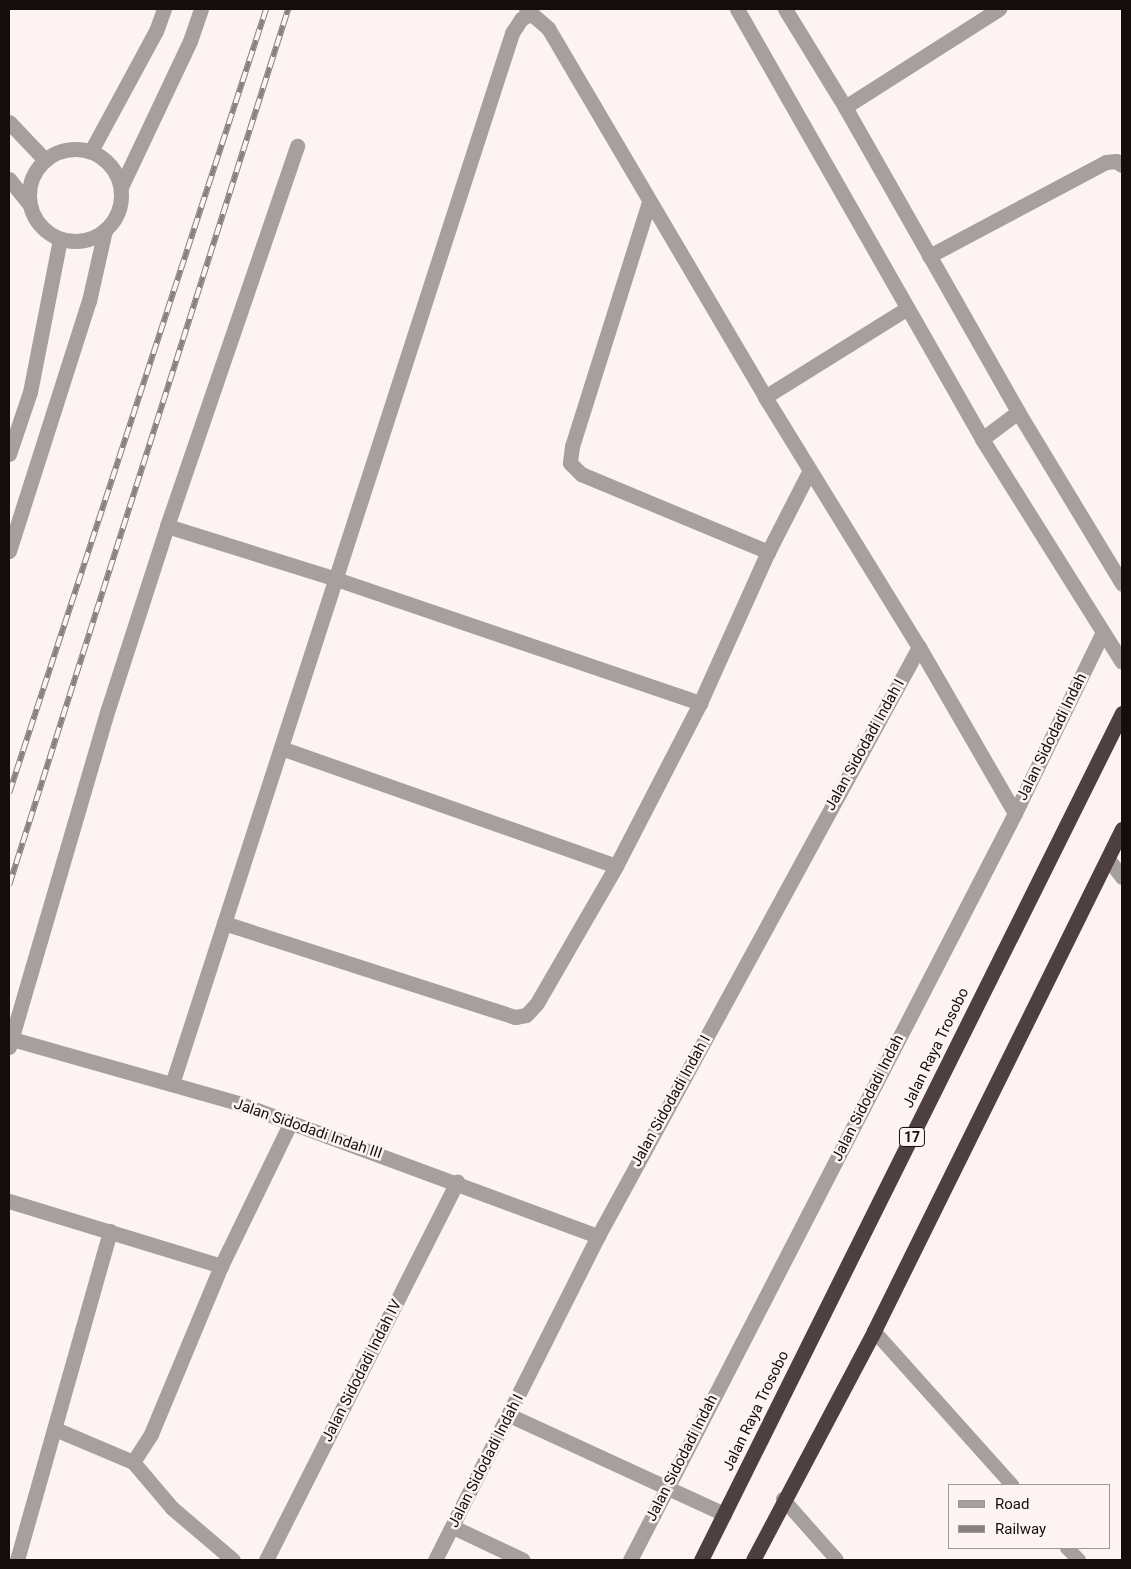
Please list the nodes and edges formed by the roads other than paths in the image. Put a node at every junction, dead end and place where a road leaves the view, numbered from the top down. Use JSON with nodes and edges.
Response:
{"nodes":[{"id":1,"x":164,"y":9,"type":"edge"},
{"id":2,"x":200,"y":9,"type":"edge"},
{"id":3,"x":737,"y":9,"type":"edge"},
{"id":4,"x":785,"y":9,"type":"edge"},
{"id":5,"x":996,"y":10,"type":"edge"},
{"id":6,"x":528,"y":12,"type":"edge"},
{"id":7,"x":844,"y":106,"type":"junction"},
{"id":8,"x":9,"y":122,"type":"edge"},
{"id":9,"x":297,"y":146,"type":"dead end"},
{"id":10,"x":91,"y":152,"type":"junction"},
{"id":11,"x":45,"y":160,"type":"junction"},
{"id":12,"x":1122,"y":165,"type":"edge"},
{"id":13,"x":9,"y":179,"type":"edge"},
{"id":14,"x":121,"y":187,"type":"junction"},
{"id":15,"x":649,"y":202,"type":"junction"},
{"id":16,"x":30,"y":204,"type":"junction"},
{"id":17,"x":105,"y":230,"type":"junction"},
{"id":18,"x":60,"y":239,"type":"junction"},
{"id":19,"x":929,"y":256,"type":"junction"},
{"id":20,"x":906,"y":308,"type":"junction"},
{"id":21,"x":765,"y":397,"type":"junction"},
{"id":22,"x":1018,"y":412,"type":"junction"},
{"id":23,"x":982,"y":439,"type":"junction"},
{"id":24,"x":9,"y":454,"type":"edge"},
{"id":25,"x":810,"y":472,"type":"junction"},
{"id":26,"x":167,"y":526,"type":"junction"},
{"id":27,"x":9,"y":551,"type":"edge"},
{"id":28,"x":768,"y":552,"type":"junction"},
{"id":29,"x":336,"y":579,"type":"junction"},
{"id":30,"x":1122,"y":584,"type":"edge"},
{"id":31,"x":1102,"y":634,"type":"junction"},
{"id":32,"x":919,"y":648,"type":"junction"},
{"id":33,"x":1122,"y":662,"type":"edge"},
{"id":34,"x":700,"y":703,"type":"junction"},
{"id":35,"x":1122,"y":713,"type":"edge"},
{"id":36,"x":281,"y":748,"type":"junction"},
{"id":37,"x":1015,"y":813,"type":"junction"},
{"id":38,"x":1122,"y":829,"type":"edge"},
{"id":39,"x":1108,"y":860,"type":"junction"},
{"id":40,"x":616,"y":866,"type":"junction"},
{"id":41,"x":1122,"y":877,"type":"edge"},
{"id":42,"x":224,"y":923,"type":"junction"},
{"id":43,"x":10,"y":1043,"type":"edge"},
{"id":44,"x":172,"y":1084,"type":"junction"},
{"id":45,"x":292,"y":1122,"type":"junction"},
{"id":46,"x":457,"y":1182,"type":"junction"},
{"id":47,"x":9,"y":1201,"type":"edge"},
{"id":48,"x":110,"y":1231,"type":"junction"},
{"id":49,"x":598,"y":1236,"type":"junction"},
{"id":50,"x":221,"y":1266,"type":"junction"},
{"id":51,"x":874,"y":1331,"type":"junction"},
{"id":52,"x":509,"y":1415,"type":"junction"},
{"id":53,"x":54,"y":1429,"type":"junction"},
{"id":54,"x":133,"y":1462,"type":"junction"},
{"id":55,"x":1011,"y":1484,"type":"edge"},
{"id":56,"x":668,"y":1486,"type":"junction"},
{"id":57,"x":783,"y":1499,"type":"junction"},
{"id":58,"x":724,"y":1514,"type":"junction"},
{"id":59,"x":453,"y":1527,"type":"junction"},
{"id":60,"x":1069,"y":1549,"type":"edge"},
{"id":61,"x":18,"y":1560,"type":"edge"},
{"id":62,"x":233,"y":1560,"type":"edge"},
{"id":63,"x":266,"y":1560,"type":"edge"},
{"id":64,"x":435,"y":1560,"type":"edge"},
{"id":65,"x":524,"y":1560,"type":"edge"},
{"id":66,"x":630,"y":1560,"type":"edge"},
{"id":67,"x":701,"y":1560,"type":"edge"},
{"id":68,"x":753,"y":1560,"type":"edge"},
{"id":69,"x":837,"y":1560,"type":"edge"},
{"id":70,"x":1079,"y":1560,"type":"edge"}],
"edges":[{"from":1,"to":10,"type":"street"},
{"from":2,"to":14,"type":"street"},
{"from":3,"to":20,"type":"street"},
{"from":4,"to":7,"type":"street"},
{"from":5,"to":7,"type":"street"},
{"from":6,"to":15,"type":"street"},
{"from":6,"to":29,"type":"street"},
{"from":7,"to":19,"type":"street"},
{"from":8,"to":11,"type":"street"},
{"from":9,"to":26,"type":"street"},
{"from":10,"to":11,"type":"street"},
{"from":10,"to":14,"type":"street"},
{"from":11,"to":16,"type":"street"},
{"from":12,"to":19,"type":"street"},
{"from":13,"to":16,"type":"street"},
{"from":14,"to":17,"type":"street"},
{"from":15,"to":21,"type":"street"},
{"from":15,"to":28,"type":"street"},
{"from":16,"to":18,"type":"street"},
{"from":17,"to":18,"type":"street"},
{"from":17,"to":27,"type":"street"},
{"from":18,"to":24,"type":"street"},
{"from":19,"to":22,"type":"street"},
{"from":20,"to":21,"type":"street"},
{"from":20,"to":23,"type":"street"},
{"from":21,"to":25,"type":"street"},
{"from":22,"to":23,"type":"street"},
{"from":22,"to":30,"type":"street"},
{"from":23,"to":31,"type":"street"},
{"from":25,"to":28,"type":"street"},
{"from":25,"to":32,"type":"street"},
{"from":26,"to":29,"type":"street"},
{"from":26,"to":43,"type":"street"},
{"from":28,"to":34,"type":"street"},
{"from":29,"to":34,"type":"street"},
{"from":29,"to":36,"type":"street"},
{"from":31,"to":33,"type":"street"},
{"from":31,"to":37,"type":"street","name":"Jalan Sidodadi Indah"},
{"from":32,"to":37,"type":"street"},
{"from":32,"to":49,"type":"street","name":"Jalan Sidodadi Indah I"},
{"from":34,"to":40,"type":"street"},
{"from":35,"to":58,"type":"highway","name":"Jalan Raya Trosobo","number":"17"},
{"from":36,"to":40,"type":"street"},
{"from":36,"to":42,"type":"street"},
{"from":37,"to":56,"type":"street","name":"Jalan Sidodadi Indah"},
{"from":38,"to":39,"type":"highway"},
{"from":39,"to":41,"type":"street"},
{"from":39,"to":51,"type":"highway"},
{"from":40,"to":42,"type":"street"},
{"from":42,"to":44,"type":"street"},
{"from":43,"to":44,"type":"street","name":"Jalan Sidodadi Indah III"},
{"from":44,"to":45,"type":"street","name":"Jalan Sidodadi Indah III"},
{"from":45,"to":46,"type":"street","name":"Jalan Sidodadi Indah III"},
{"from":45,"to":50,"type":"street"},
{"from":46,"to":49,"type":"street","name":"Jalan Sidodadi Indah III"},
{"from":46,"to":63,"type":"street","name":"Jalan Sidodadi Indah IV"},
{"from":47,"to":48,"type":"street"},
{"from":48,"to":50,"type":"street"},
{"from":48,"to":53,"type":"street"},
{"from":49,"to":52,"type":"street","name":"Jalan Sidodadi Indah I"},
{"from":50,"to":54,"type":"street"},
{"from":51,"to":55,"type":"lane"},
{"from":51,"to":57,"type":"highway"},
{"from":52,"to":56,"type":"street"},
{"from":52,"to":59,"type":"street","name":"Jalan Sidodadi Indah I"},
{"from":53,"to":54,"type":"street"},
{"from":53,"to":61,"type":"street"},
{"from":54,"to":62,"type":"street"},
{"from":56,"to":58,"type":"street"},
{"from":56,"to":66,"type":"street","name":"Jalan Sidodadi Indah"},
{"from":57,"to":68,"type":"highway"},
{"from":57,"to":69,"type":"lane"},
{"from":58,"to":67,"type":"highway","name":"Jalan Raya Trosobo","number":"17"},
{"from":59,"to":64,"type":"street","name":"Jalan Sidodadi Indah I"},
{"from":59,"to":65,"type":"street"},
{"from":60,"to":70,"type":"lane"}]}
